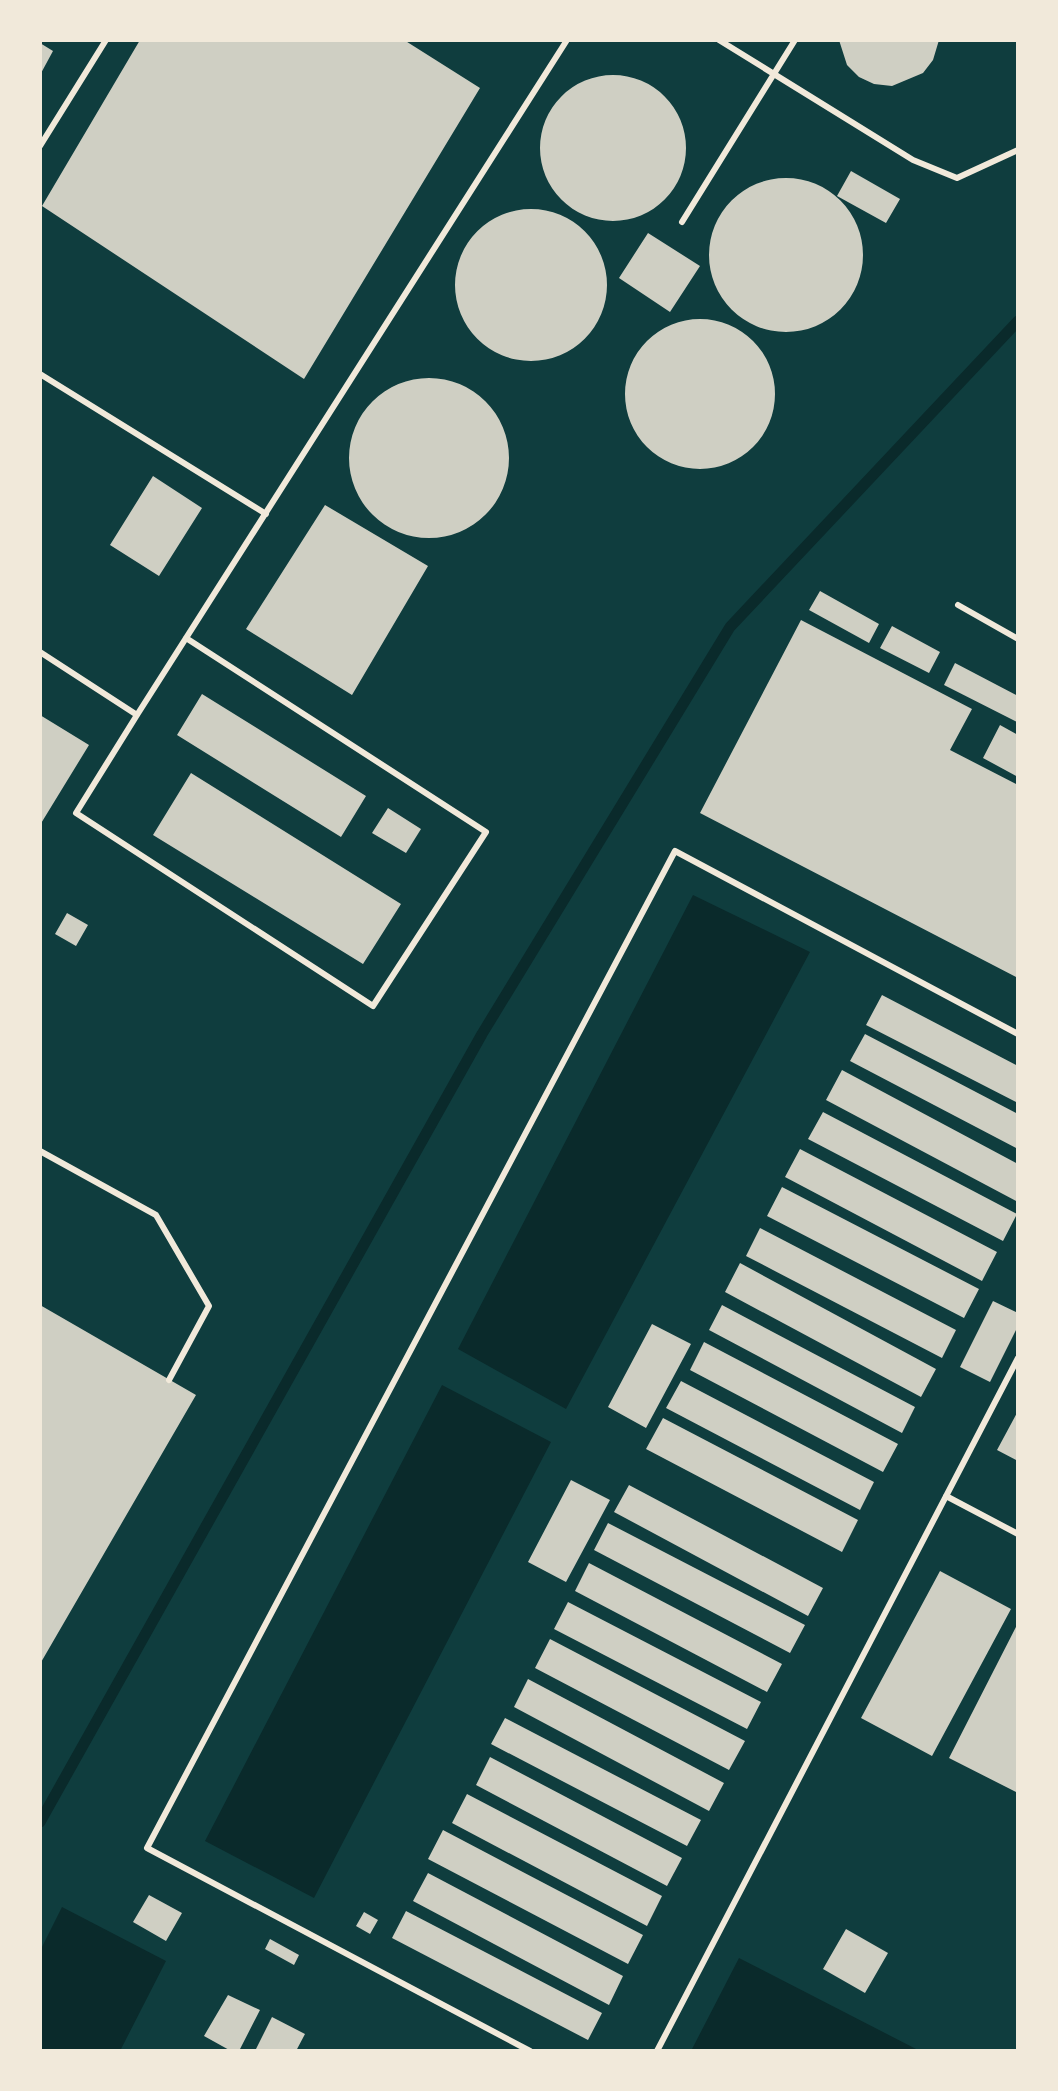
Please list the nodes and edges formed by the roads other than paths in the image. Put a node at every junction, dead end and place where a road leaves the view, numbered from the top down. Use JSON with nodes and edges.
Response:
{"nodes":[{"id":1,"x":106,"y":40,"type":"edge"},
{"id":2,"x":567,"y":40,"type":"edge"},
{"id":3,"x":719,"y":40,"type":"edge"},
{"id":4,"x":795,"y":40,"type":"edge"},
{"id":5,"x":774,"y":75,"type":"junction"},
{"id":6,"x":40,"y":146,"type":"edge"},
{"id":7,"x":1018,"y":150,"type":"edge"},
{"id":8,"x":682,"y":222,"type":"dead end"},
{"id":9,"x":40,"y":374,"type":"edge"},
{"id":10,"x":266,"y":514,"type":"junction"},
{"id":11,"x":958,"y":605,"type":"dead end"},
{"id":12,"x":186,"y":638,"type":"junction"},
{"id":13,"x":1018,"y":639,"type":"edge"},
{"id":14,"x":40,"y":652,"type":"edge"},
{"id":15,"x":137,"y":715,"type":"junction"},
{"id":16,"x":1018,"y":1034,"type":"edge"},
{"id":17,"x":40,"y":1151,"type":"edge"},
{"id":18,"x":1018,"y":1358,"type":"edge"},
{"id":19,"x":169,"y":1380,"type":"dead end"},
{"id":20,"x":946,"y":1496,"type":"junction"},
{"id":21,"x":1018,"y":1534,"type":"edge"},
{"id":22,"x":530,"y":2051,"type":"edge"},
{"id":23,"x":657,"y":2051,"type":"edge"}],
"edges":[{"from":1,"to":6,"type":"lane"},
{"from":2,"to":10,"type":"lane"},
{"from":3,"to":5,"type":"lane"},
{"from":4,"to":5,"type":"lane"},
{"from":5,"to":7,"type":"lane"},
{"from":5,"to":8,"type":"lane"},
{"from":9,"to":10,"type":"lane"},
{"from":10,"to":12,"type":"lane"},
{"from":11,"to":13,"type":"lane"},
{"from":12,"to":15,"type":"lane"},
{"from":12,"to":15,"type":"lane"},
{"from":14,"to":15,"type":"lane"},
{"from":16,"to":22,"type":"lane"},
{"from":17,"to":19,"type":"lane"},
{"from":18,"to":20,"type":"lane"},
{"from":20,"to":21,"type":"lane"},
{"from":20,"to":23,"type":"lane"}]}
